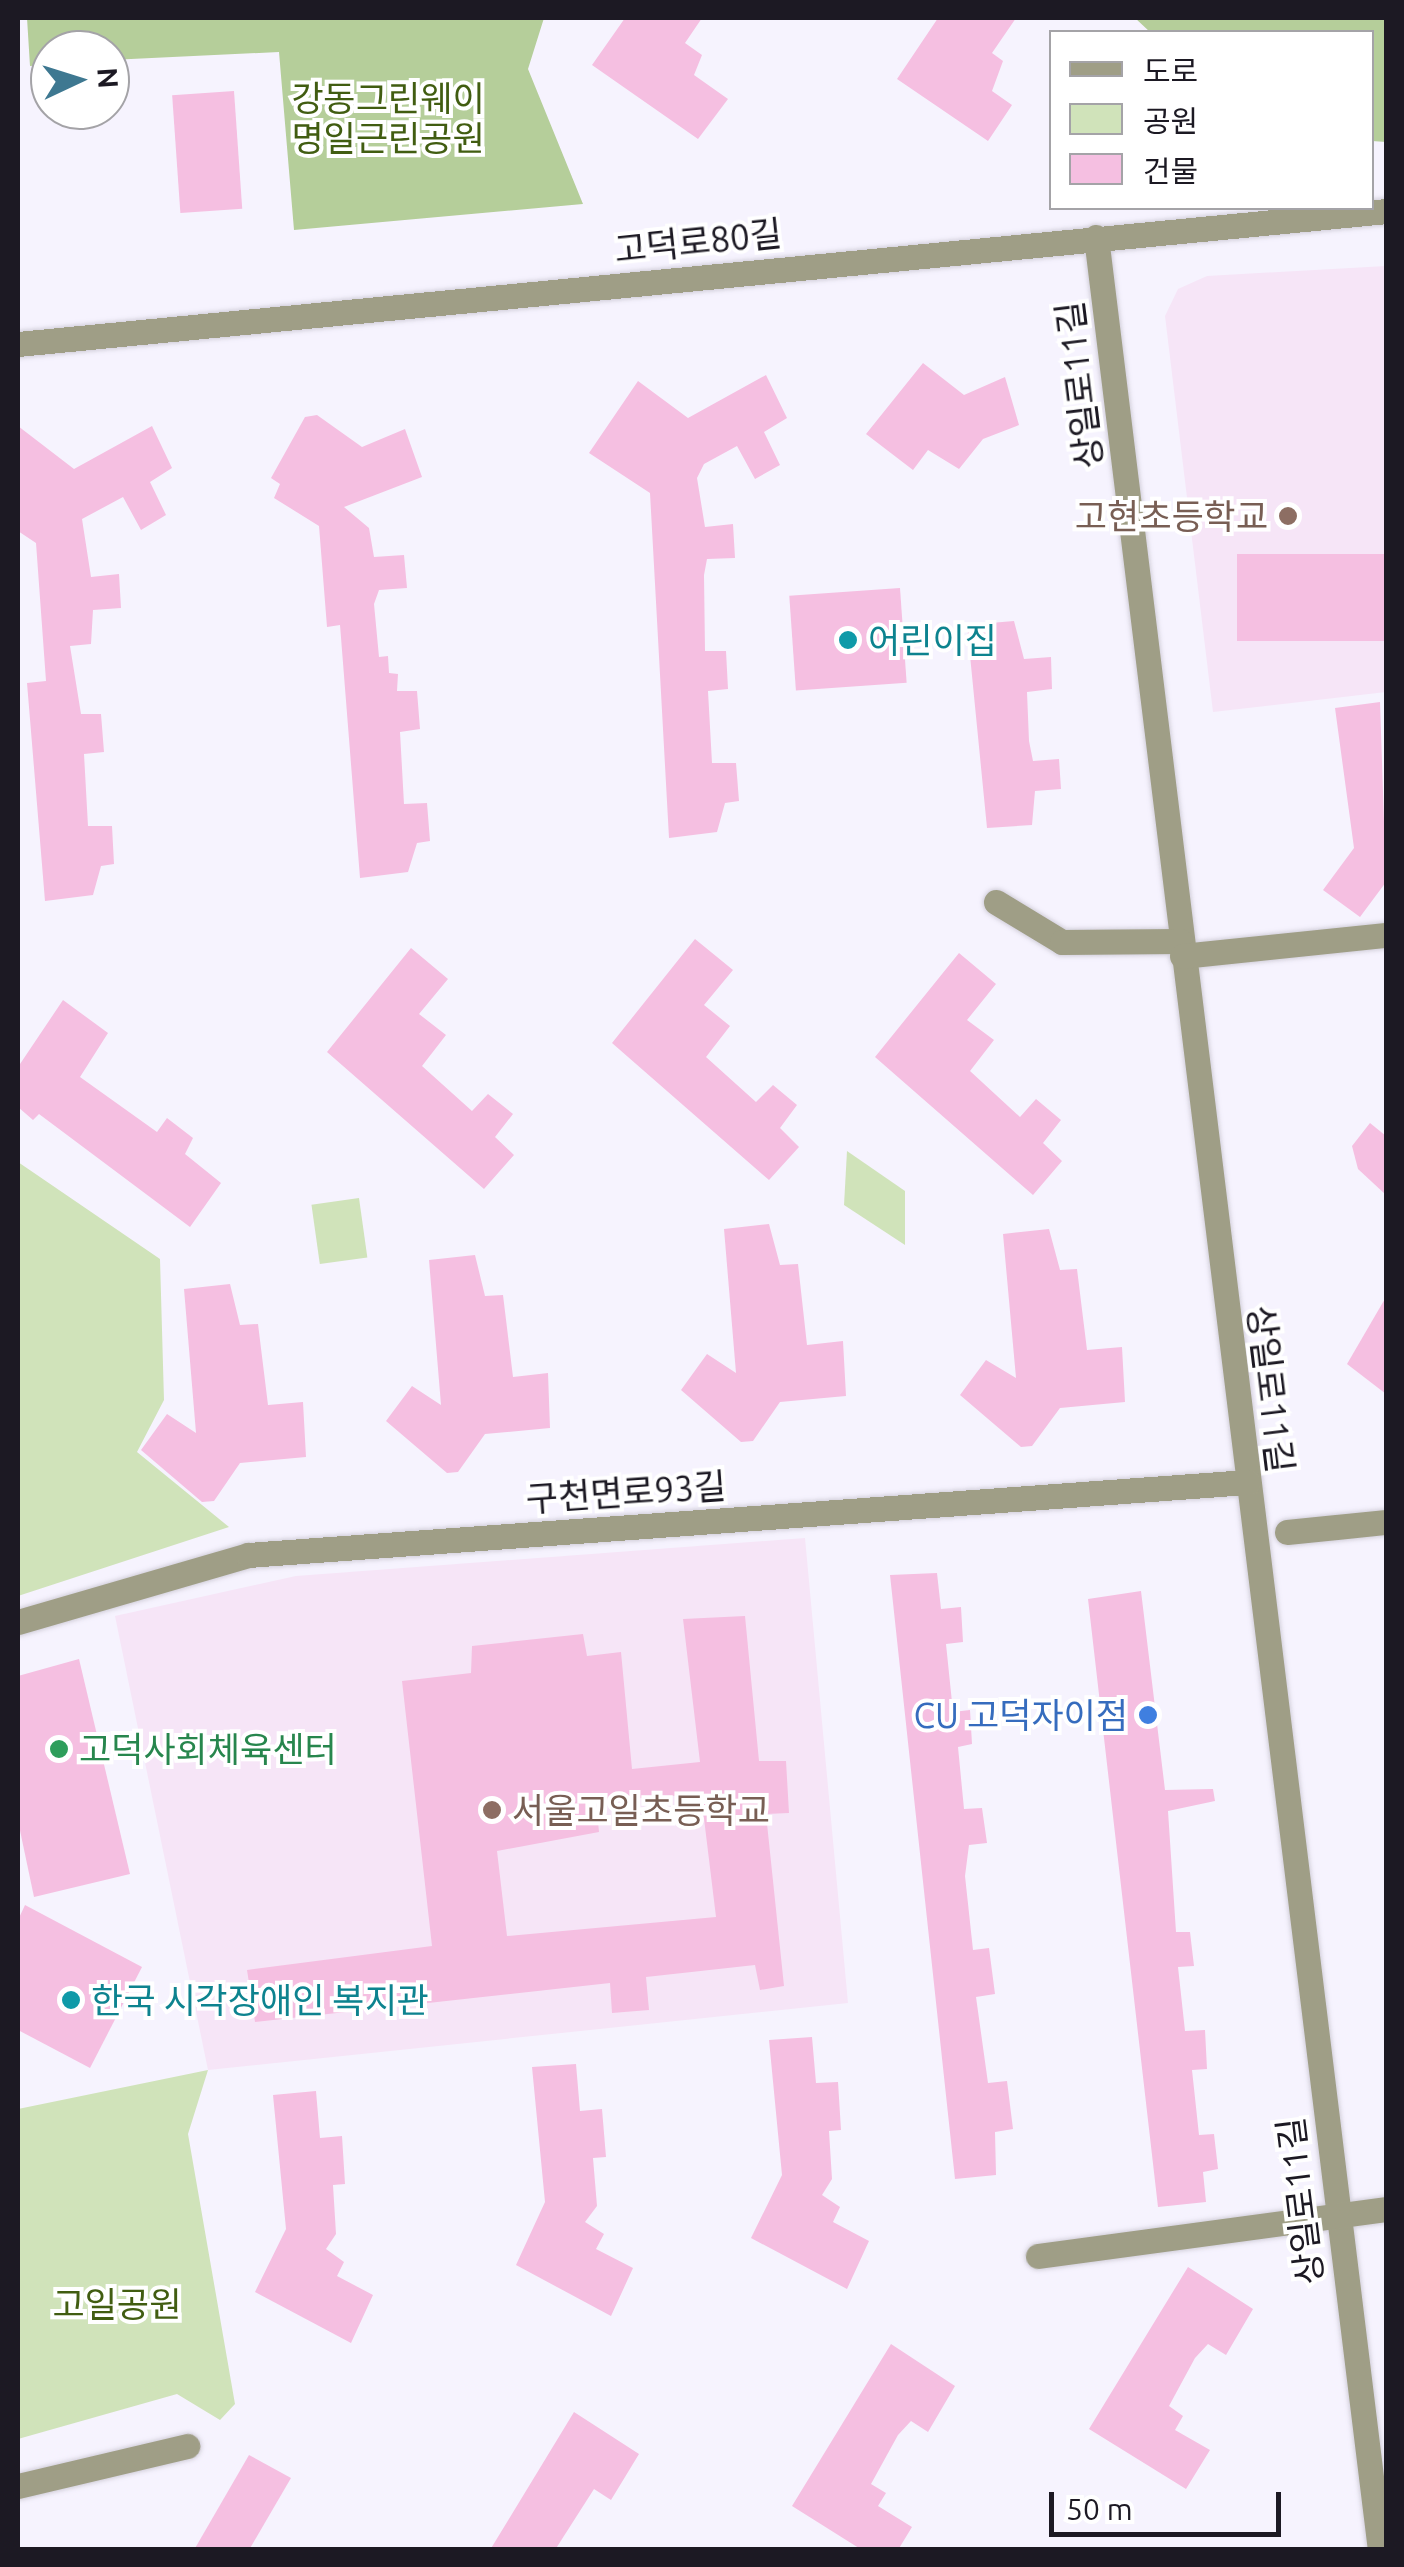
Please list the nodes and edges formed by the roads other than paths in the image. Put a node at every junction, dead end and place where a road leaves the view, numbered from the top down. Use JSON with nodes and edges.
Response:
{"nodes":[{"id":1,"x":1386,"y":211,"type":"edge"},
{"id":2,"x":1096,"y":236,"type":"junction"},
{"id":3,"x":18,"y":344,"type":"edge"},
{"id":4,"x":996,"y":902,"type":"dead end"},
{"id":5,"x":1386,"y":935,"type":"edge"},
{"id":6,"x":1181,"y":948,"type":"junction"},
{"id":7,"x":1248,"y":1482,"type":"junction"},
{"id":8,"x":1386,"y":1522,"type":"edge"},
{"id":9,"x":1286,"y":1532,"type":"dead end"},
{"id":10,"x":18,"y":1622,"type":"edge"},
{"id":11,"x":1386,"y":2209,"type":"edge"},
{"id":12,"x":1337,"y":2213,"type":"junction"},
{"id":13,"x":1038,"y":2256,"type":"dead end"},
{"id":14,"x":187,"y":2446,"type":"dead end"},
{"id":15,"x":18,"y":2486,"type":"edge"},
{"id":16,"x":1380,"y":2550,"type":"edge"}],
"edges":[{"from":1,"to":2,"type":"street","name":"고덕로80길"},
{"from":2,"to":3,"type":"street","name":"고덕로80길"},
{"from":2,"to":6,"type":"street","name":"상일로11길"},
{"from":4,"to":6,"type":"street"},
{"from":5,"to":6,"type":"street"},
{"from":6,"to":7,"type":"street","name":"상일로11길"},
{"from":7,"to":10,"type":"street","name":"구천면로93길"},
{"from":7,"to":12,"type":"street","name":"상일로11길"},
{"from":8,"to":9,"type":"street"},
{"from":11,"to":12,"type":"street"},
{"from":12,"to":13,"type":"street"},
{"from":12,"to":16,"type":"street","name":"상일로11길"},
{"from":14,"to":15,"type":"street"}]}
